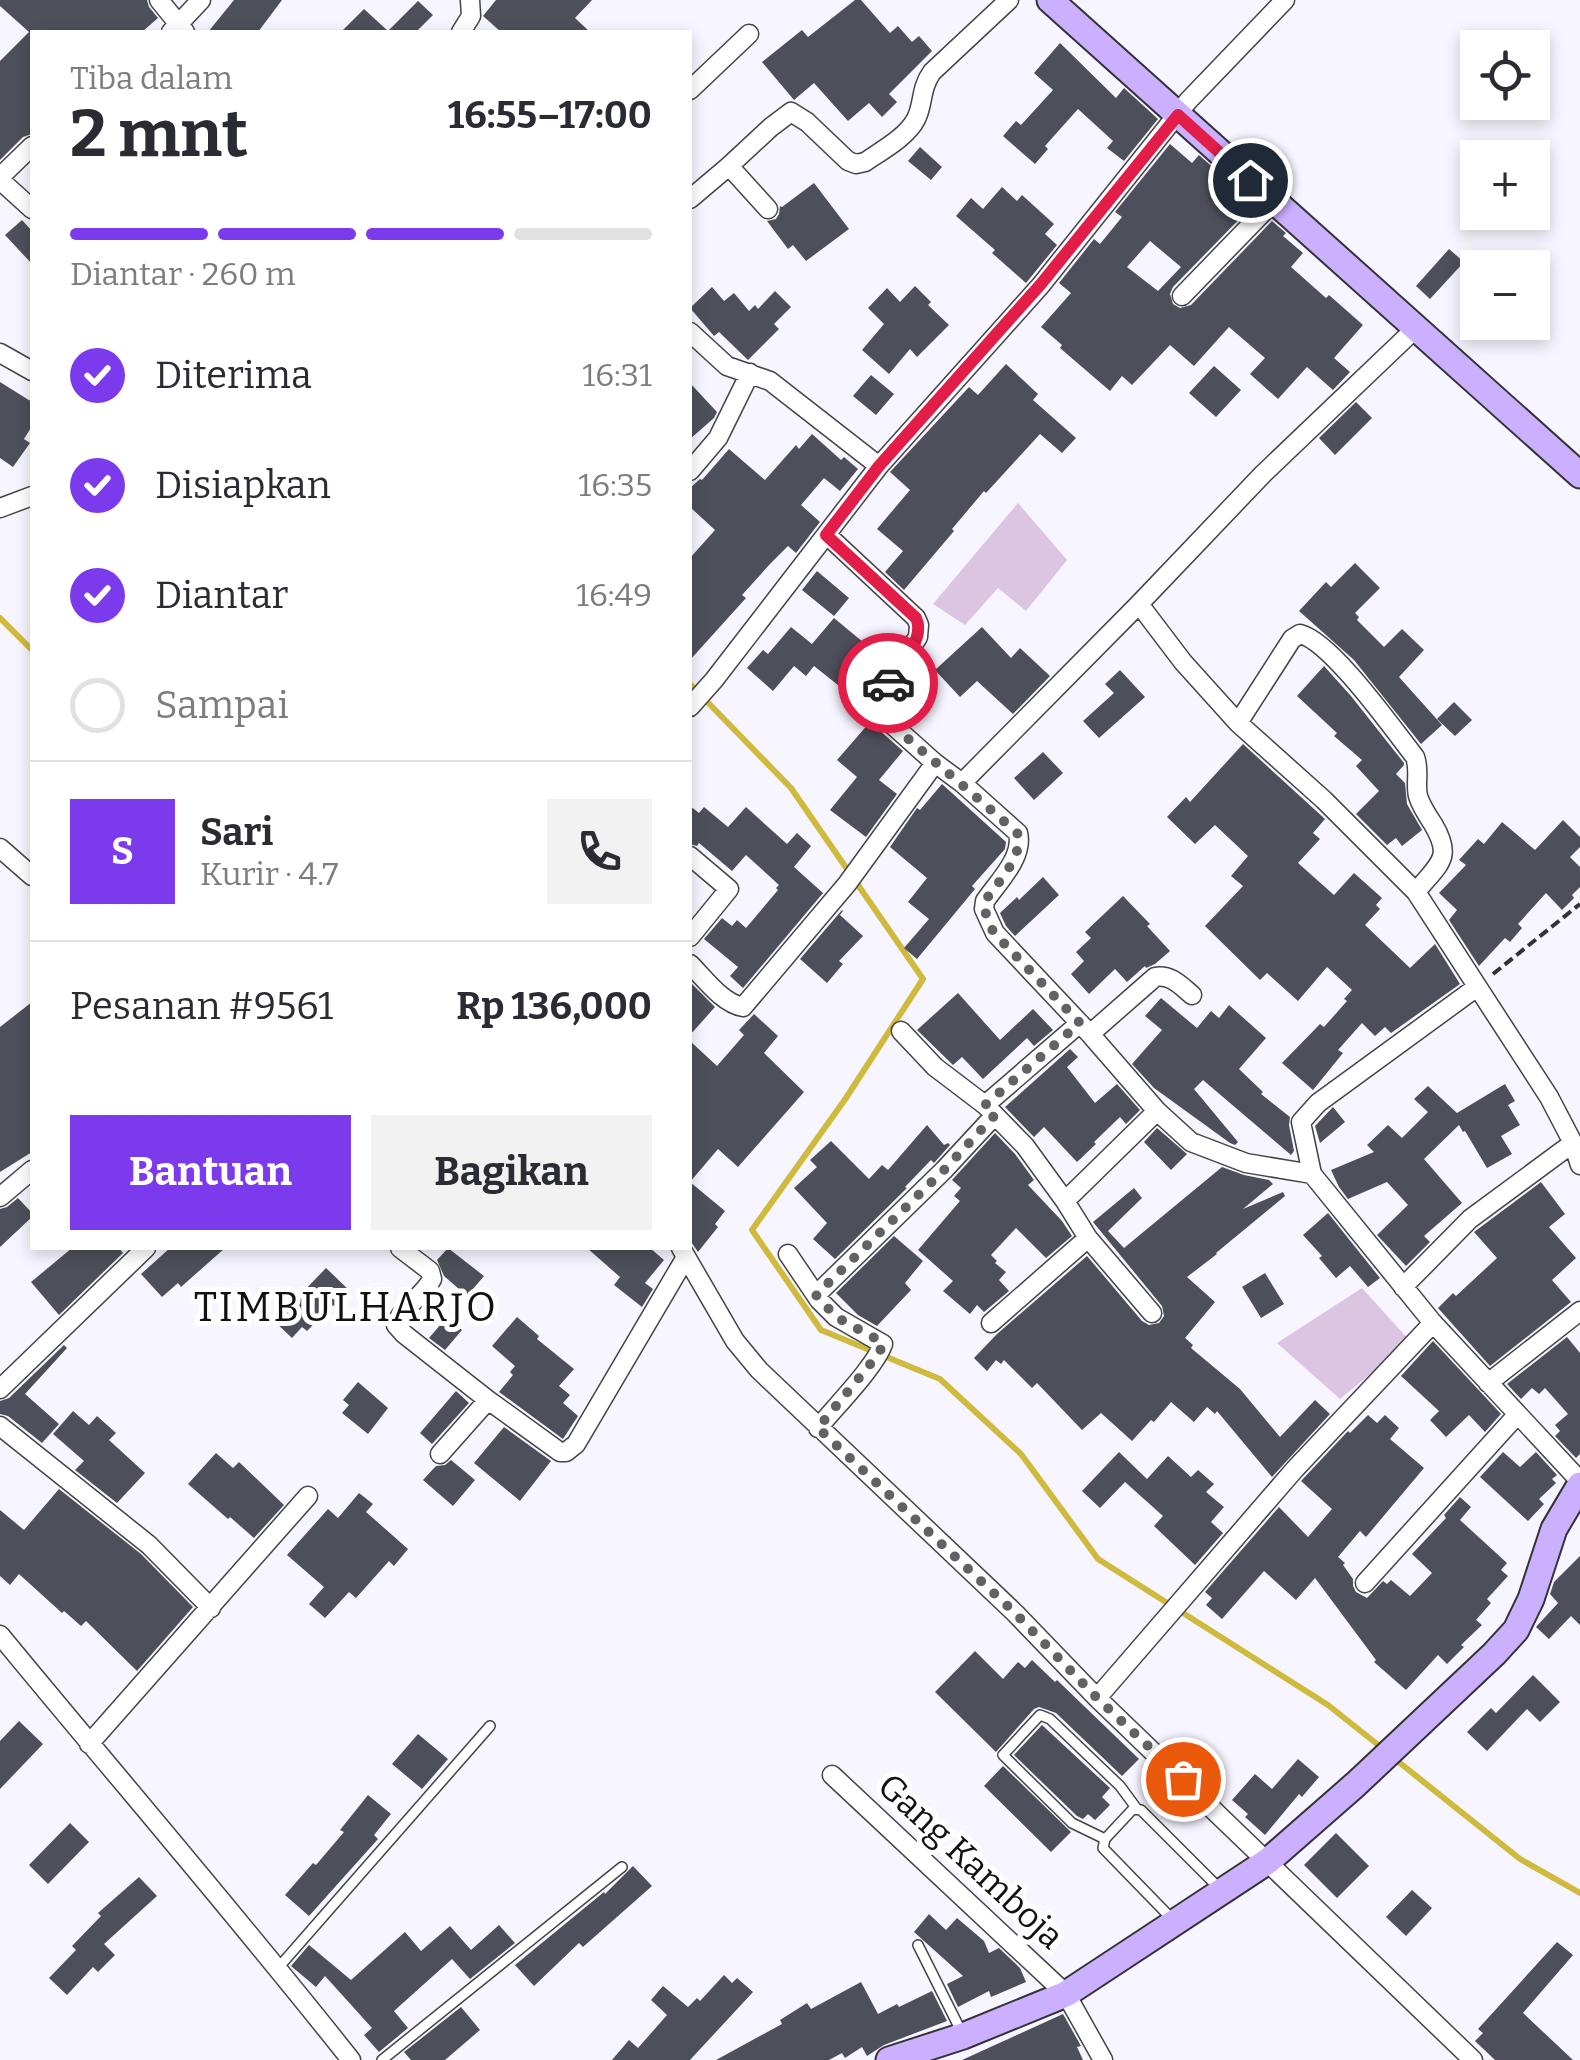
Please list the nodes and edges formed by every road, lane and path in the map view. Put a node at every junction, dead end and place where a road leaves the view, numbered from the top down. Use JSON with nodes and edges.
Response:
{"nodes":[{"id":1,"x":159,"y":0,"type":"edge"},
{"id":2,"x":200,"y":0,"type":"edge"},
{"id":3,"x":470,"y":0,"type":"edge"},
{"id":4,"x":1010,"y":0,"type":"edge"},
{"id":5,"x":1050,"y":0,"type":"edge"},
{"id":6,"x":1285,"y":0,"type":"edge"},
{"id":7,"x":179,"y":30,"type":"edge"},
{"id":8,"x":462,"y":30,"type":"edge"},
{"id":9,"x":750,"y":34,"type":"dead end"},
{"id":10,"x":692,"y":88,"type":"edge"},
{"id":11,"x":1182,"y":109,"type":"junction"},
{"id":12,"x":30,"y":148,"type":"edge"},
{"id":13,"x":729,"y":166,"type":"junction"},
{"id":14,"x":0,"y":178,"type":"edge"},
{"id":15,"x":692,"y":198,"type":"edge"},
{"id":16,"x":1274,"y":201,"type":"junction"},
{"id":17,"x":30,"y":207,"type":"edge"},
{"id":18,"x":768,"y":209,"type":"dead end"},
{"id":19,"x":1182,"y":296,"type":"dead end"},
{"id":20,"x":1416,"y":328,"type":"junction"},
{"id":21,"x":692,"y":334,"type":"edge"},
{"id":22,"x":0,"y":353,"type":"edge"},
{"id":23,"x":30,"y":369,"type":"edge"},
{"id":24,"x":750,"y":373,"type":"junction"},
{"id":25,"x":879,"y":466,"type":"junction"},
{"id":26,"x":692,"y":469,"type":"edge"},
{"id":27,"x":1580,"y":475,"type":"edge"},
{"id":28,"x":30,"y":497,"type":"edge"},
{"id":29,"x":0,"y":508,"type":"edge"},
{"id":30,"x":826,"y":535,"type":"junction"},
{"id":31,"x":1138,"y":604,"type":"junction"},
{"id":32,"x":692,"y":705,"type":"edge"},
{"id":33,"x":1238,"y":723,"type":"junction"},
{"id":34,"x":935,"y":764,"type":"junction"},
{"id":35,"x":962,"y":783,"type":"junction"},
{"id":36,"x":0,"y":848,"type":"edge"},
{"id":37,"x":692,"y":858,"type":"edge"},
{"id":38,"x":30,"y":874,"type":"edge"},
{"id":39,"x":1416,"y":892,"type":"junction"},
{"id":40,"x":1580,"y":904,"type":"edge"},
{"id":41,"x":692,"y":935,"type":"edge"},
{"id":42,"x":692,"y":966,"type":"edge"},
{"id":43,"x":1477,"y":987,"type":"junction"},
{"id":44,"x":1192,"y":995,"type":"dead end"},
{"id":45,"x":1085,"y":1028,"type":"junction"},
{"id":46,"x":901,"y":1031,"type":"dead end"},
{"id":47,"x":990,"y":1110,"type":"junction"},
{"id":48,"x":1158,"y":1111,"type":"junction"},
{"id":49,"x":1573,"y":1143,"type":"junction"},
{"id":50,"x":1580,"y":1166,"type":"edge"},
{"id":51,"x":30,"y":1172,"type":"edge"},
{"id":52,"x":1312,"y":1174,"type":"junction"},
{"id":53,"x":0,"y":1197,"type":"edge"},
{"id":54,"x":1065,"y":1201,"type":"junction"},
{"id":55,"x":1088,"y":1238,"type":"junction"},
{"id":56,"x":144,"y":1250,"type":"edge"},
{"id":57,"x":403,"y":1250,"type":"edge"},
{"id":58,"x":684,"y":1252,"type":"edge"},
{"id":59,"x":788,"y":1254,"type":"dead end"},
{"id":60,"x":1404,"y":1288,"type":"junction"},
{"id":61,"x":816,"y":1295,"type":"junction"},
{"id":62,"x":1580,"y":1311,"type":"edge"},
{"id":63,"x":1152,"y":1313,"type":"dead end"},
{"id":64,"x":992,"y":1322,"type":"dead end"},
{"id":65,"x":1433,"y":1323,"type":"junction"},
{"id":66,"x":1488,"y":1383,"type":"junction"},
{"id":67,"x":0,"y":1388,"type":"edge"},
{"id":68,"x":488,"y":1400,"type":"junction"},
{"id":69,"x":1517,"y":1415,"type":"junction"},
{"id":70,"x":0,"y":1426,"type":"edge"},
{"id":71,"x":818,"y":1428,"type":"junction"},
{"id":72,"x":440,"y":1454,"type":"dead end"},
{"id":73,"x":1580,"y":1483,"type":"edge"},
{"id":74,"x":308,"y":1496,"type":"dead end"},
{"id":75,"x":1365,"y":1583,"type":"dead end"},
{"id":76,"x":211,"y":1608,"type":"junction"},
{"id":77,"x":0,"y":1635,"type":"edge"},
{"id":78,"x":1097,"y":1698,"type":"junction"},
{"id":79,"x":490,"y":1726,"type":"dead end"},
{"id":80,"x":88,"y":1744,"type":"junction"},
{"id":81,"x":832,"y":1775,"type":"dead end"},
{"id":82,"x":1137,"y":1808,"type":"junction"},
{"id":83,"x":1105,"y":1839,"type":"junction"},
{"id":84,"x":1268,"y":1861,"type":"junction"},
{"id":85,"x":622,"y":1867,"type":"dead end"},
{"id":86,"x":1222,"y":1891,"type":"junction"},
{"id":87,"x":1175,"y":1922,"type":"junction"},
{"id":88,"x":918,"y":1945,"type":"dead end"},
{"id":89,"x":278,"y":1968,"type":"junction"},
{"id":90,"x":1066,"y":1994,"type":"junction"},
{"id":91,"x":963,"y":2036,"type":"junction"},
{"id":92,"x":351,"y":2060,"type":"edge"},
{"id":93,"x":382,"y":2060,"type":"edge"},
{"id":94,"x":888,"y":2060,"type":"edge"},
{"id":95,"x":1103,"y":2060,"type":"edge"},
{"id":96,"x":1473,"y":2060,"type":"edge"}],
"edges":[{"from":1,"to":7,"type":"street"},
{"from":2,"to":7,"type":"street"},
{"from":3,"to":8,"type":"street"},
{"from":4,"to":13,"type":"street"},
{"from":5,"to":11,"type":"main road"},
{"from":6,"to":11,"type":"street"},
{"from":9,"to":10,"type":"street"},
{"from":11,"to":16,"type":"main road"},
{"from":11,"to":25,"type":"street"},
{"from":12,"to":14,"type":"street"},
{"from":13,"to":15,"type":"street"},
{"from":13,"to":18,"type":"street"},
{"from":14,"to":17,"type":"street"},
{"from":16,"to":19,"type":"street"},
{"from":16,"to":20,"type":"main road"},
{"from":20,"to":27,"type":"main road"},
{"from":20,"to":31,"type":"street"},
{"from":21,"to":24,"type":"street"},
{"from":22,"to":23,"type":"street"},
{"from":24,"to":25,"type":"street"},
{"from":24,"to":26,"type":"street"},
{"from":25,"to":30,"type":"street"},
{"from":28,"to":29,"type":"street"},
{"from":30,"to":32,"type":"street"},
{"from":30,"to":34,"type":"street"},
{"from":31,"to":33,"type":"street"},
{"from":31,"to":35,"type":"street"},
{"from":33,"to":39,"type":"street"},
{"from":33,"to":39,"type":"street"},
{"from":34,"to":35,"type":"street"},
{"from":34,"to":42,"type":"street"},
{"from":35,"to":45,"type":"street"},
{"from":36,"to":38,"type":"street"},
{"from":37,"to":41,"type":"street"},
{"from":39,"to":43,"type":"street"},
{"from":40,"to":43,"type":"path"},
{"from":43,"to":49,"type":"street"},
{"from":43,"to":52,"type":"street"},
{"from":44,"to":45,"type":"street"},
{"from":45,"to":47,"type":"street"},
{"from":45,"to":48,"type":"street"},
{"from":46,"to":47,"type":"street"},
{"from":47,"to":54,"type":"street"},
{"from":47,"to":61,"type":"street"},
{"from":48,"to":52,"type":"street"},
{"from":48,"to":54,"type":"street"},
{"from":49,"to":50,"type":"street"},
{"from":49,"to":60,"type":"street"},
{"from":51,"to":53,"type":"street"},
{"from":52,"to":60,"type":"street"},
{"from":54,"to":55,"type":"street"},
{"from":55,"to":63,"type":"street"},
{"from":55,"to":64,"type":"street"},
{"from":56,"to":67,"type":"street"},
{"from":57,"to":68,"type":"street"},
{"from":58,"to":68,"type":"street"},
{"from":58,"to":71,"type":"street"},
{"from":59,"to":61,"type":"street"},
{"from":60,"to":65,"type":"street"},
{"from":61,"to":71,"type":"street"},
{"from":62,"to":66,"type":"street"},
{"from":65,"to":66,"type":"street"},
{"from":65,"to":78,"type":"street"},
{"from":66,"to":69,"type":"street"},
{"from":68,"to":72,"type":"street"},
{"from":69,"to":73,"type":"street"},
{"from":69,"to":75,"type":"street"},
{"from":70,"to":76,"type":"street"},
{"from":71,"to":78,"type":"street"},
{"from":73,"to":84,"type":"main road"},
{"from":74,"to":76,"type":"street"},
{"from":76,"to":80,"type":"street"},
{"from":77,"to":80,"type":"street"},
{"from":78,"to":84,"type":"street"},
{"from":79,"to":89,"type":"lane"},
{"from":80,"to":89,"type":"street"},
{"from":81,"to":90,"type":"street","name":"Gang Kamboja"},
{"from":82,"to":83,"type":"lane"},
{"from":82,"to":83,"type":"lane"},
{"from":82,"to":86,"type":"lane"},
{"from":83,"to":87,"type":"lane"},
{"from":84,"to":86,"type":"main road"},
{"from":84,"to":96,"type":"street"},
{"from":85,"to":93,"type":"lane"},
{"from":86,"to":87,"type":"main road"},
{"from":87,"to":90,"type":"main road"},
{"from":88,"to":91,"type":"lane"},
{"from":89,"to":92,"type":"street"},
{"from":90,"to":91,"type":"main road"},
{"from":90,"to":95,"type":"street","name":"Gang Kamboja"},
{"from":91,"to":94,"type":"main road"}]}
